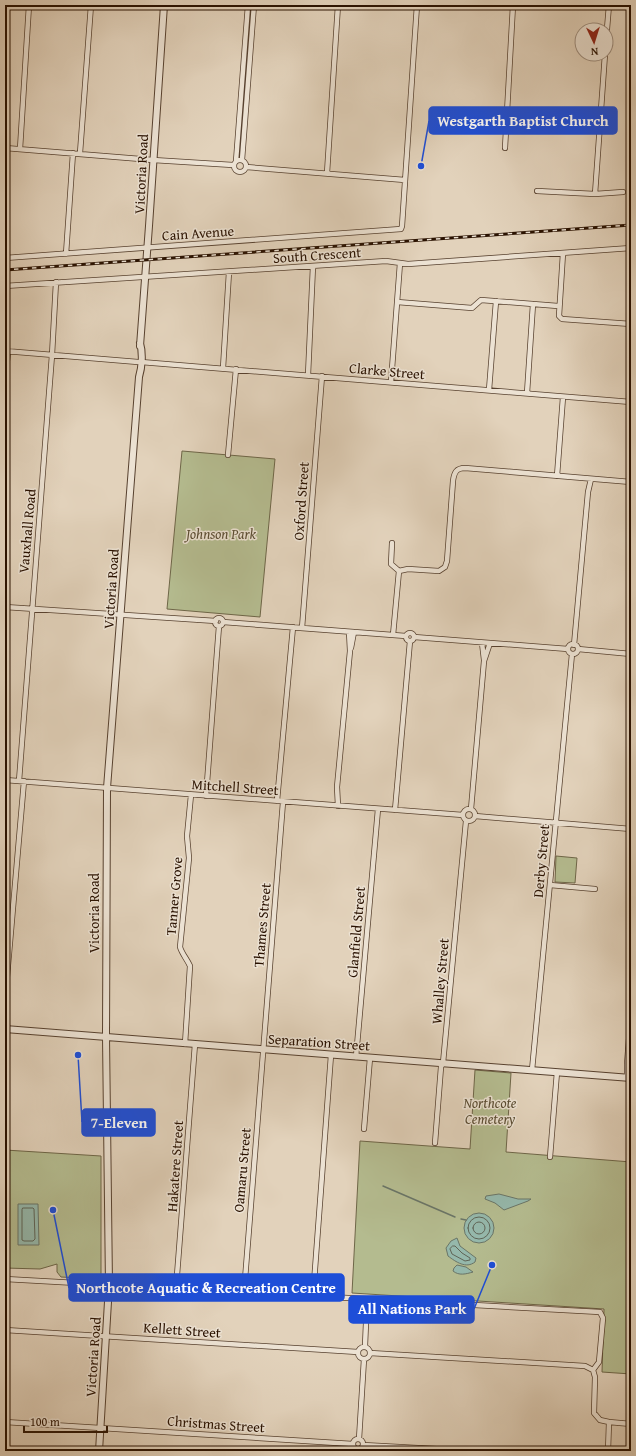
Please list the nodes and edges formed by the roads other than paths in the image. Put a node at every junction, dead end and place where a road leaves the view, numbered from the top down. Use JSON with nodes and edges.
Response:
{"nodes":[{"id":1,"x":29,"y":5,"type":"edge"},
{"id":2,"x":91,"y":5,"type":"edge"},
{"id":3,"x":164,"y":5,"type":"edge"},
{"id":4,"x":248,"y":5,"type":"edge"},
{"id":5,"x":254,"y":5,"type":"edge"},
{"id":6,"x":338,"y":5,"type":"edge"},
{"id":7,"x":416,"y":5,"type":"edge"},
{"id":8,"x":513,"y":5,"type":"edge"},
{"id":9,"x":608,"y":5,"type":"edge"},
{"id":10,"x":607,"y":22,"type":"edge"},
{"id":11,"x":604,"y":62,"type":"edge"},
{"id":12,"x":5,"y":148,"type":"edge"},
{"id":13,"x":505,"y":148,"type":"dead end"},
{"id":14,"x":20,"y":149,"type":"junction"},
{"id":15,"x":73,"y":153,"type":"junction"},
{"id":16,"x":80,"y":154,"type":"junction"},
{"id":17,"x":153,"y":160,"type":"junction"},
{"id":18,"x":242,"y":160,"type":"junction"},
{"id":19,"x":235,"y":163,"type":"junction"},
{"id":20,"x":246,"y":166,"type":"junction"},
{"id":21,"x":327,"y":173,"type":"junction"},
{"id":22,"x":405,"y":180,"type":"junction"},
{"id":23,"x":537,"y":191,"type":"dead end"},
{"id":24,"x":623,"y":192,"type":"dead end"},
{"id":25,"x":595,"y":194,"type":"junction"},
{"id":26,"x":147,"y":247,"type":"junction"},
{"id":27,"x":631,"y":248,"type":"edge"},
{"id":28,"x":563,"y":253,"type":"junction"},
{"id":29,"x":66,"y":254,"type":"junction"},
{"id":30,"x":5,"y":258,"type":"edge"},
{"id":31,"x":400,"y":263,"type":"junction"},
{"id":32,"x":313,"y":266,"type":"junction"},
{"id":33,"x":229,"y":272,"type":"junction"},
{"id":34,"x":145,"y":277,"type":"junction"},
{"id":35,"x":56,"y":282,"type":"junction"},
{"id":36,"x":5,"y":286,"type":"edge"},
{"id":37,"x":496,"y":301,"type":"junction"},
{"id":38,"x":397,"y":302,"type":"junction"},
{"id":39,"x":533,"y":304,"type":"junction"},
{"id":40,"x":558,"y":306,"type":"junction"},
{"id":41,"x":631,"y":324,"type":"edge"},
{"id":42,"x":6,"y":351,"type":"edge"},
{"id":43,"x":52,"y":355,"type":"junction"},
{"id":44,"x":139,"y":362,"type":"junction"},
{"id":45,"x":223,"y":368,"type":"junction"},
{"id":46,"x":236,"y":369,"type":"junction"},
{"id":47,"x":308,"y":375,"type":"junction"},
{"id":48,"x":322,"y":376,"type":"junction"},
{"id":49,"x":391,"y":382,"type":"junction"},
{"id":50,"x":5,"y":384,"type":"edge"},
{"id":51,"x":488,"y":390,"type":"junction"},
{"id":52,"x":527,"y":393,"type":"junction"},
{"id":53,"x":563,"y":396,"type":"junction"},
{"id":54,"x":631,"y":402,"type":"edge"},
{"id":55,"x":228,"y":455,"type":"dead end"},
{"id":56,"x":557,"y":476,"type":"junction"},
{"id":57,"x":589,"y":478,"type":"junction"},
{"id":58,"x":631,"y":482,"type":"edge"},
{"id":59,"x":392,"y":543,"type":"dead end"},
{"id":60,"x":399,"y":571,"type":"junction"},
{"id":61,"x":5,"y":607,"type":"edge"},
{"id":62,"x":31,"y":609,"type":"junction"},
{"id":63,"x":121,"y":614,"type":"junction"},
{"id":64,"x":216,"y":621,"type":"junction"},
{"id":65,"x":224,"y":622,"type":"junction"},
{"id":66,"x":219,"y":626,"type":"junction"},
{"id":67,"x":294,"y":627,"type":"junction"},
{"id":68,"x":302,"y":628,"type":"junction"},
{"id":69,"x":352,"y":632,"type":"junction"},
{"id":70,"x":393,"y":635,"type":"junction"},
{"id":71,"x":412,"y":639,"type":"junction"},
{"id":72,"x":482,"y":643,"type":"junction"},
{"id":73,"x":490,"y":643,"type":"junction"},
{"id":74,"x":574,"y":645,"type":"junction"},
{"id":75,"x":568,"y":649,"type":"junction"},
{"id":76,"x":578,"y":649,"type":"junction"},
{"id":77,"x":572,"y":654,"type":"junction"},
{"id":78,"x":631,"y":654,"type":"edge"},
{"id":79,"x":484,"y":661,"type":"junction"},
{"id":80,"x":5,"y":780,"type":"edge"},
{"id":81,"x":21,"y":781,"type":"junction"},
{"id":82,"x":107,"y":788,"type":"junction"},
{"id":83,"x":191,"y":795,"type":"junction"},
{"id":84,"x":206,"y":796,"type":"junction"},
{"id":85,"x":277,"y":801,"type":"junction"},
{"id":86,"x":283,"y":802,"type":"junction"},
{"id":87,"x":338,"y":806,"type":"junction"},
{"id":88,"x":378,"y":809,"type":"junction"},
{"id":89,"x":395,"y":810,"type":"junction"},
{"id":90,"x":471,"y":810,"type":"junction"},
{"id":91,"x":463,"y":815,"type":"junction"},
{"id":92,"x":475,"y":816,"type":"junction"},
{"id":93,"x":466,"y":821,"type":"junction"},
{"id":94,"x":556,"y":822,"type":"junction"},
{"id":95,"x":631,"y":829,"type":"edge"},
{"id":96,"x":550,"y":885,"type":"junction"},
{"id":97,"x":595,"y":889,"type":"dead end"},
{"id":98,"x":5,"y":1000,"type":"edge"},
{"id":99,"x":631,"y":1013,"type":"edge"},
{"id":100,"x":5,"y":1029,"type":"edge"},
{"id":101,"x":106,"y":1037,"type":"junction"},
{"id":102,"x":5,"y":1041,"type":"edge"},
{"id":103,"x":185,"y":1044,"type":"junction"},
{"id":104,"x":195,"y":1044,"type":"junction"},
{"id":105,"x":263,"y":1050,"type":"junction"},
{"id":106,"x":331,"y":1055,"type":"junction"},
{"id":107,"x":356,"y":1057,"type":"junction"},
{"id":108,"x":370,"y":1058,"type":"junction"},
{"id":109,"x":443,"y":1064,"type":"junction"},
{"id":110,"x":532,"y":1070,"type":"junction"},
{"id":111,"x":557,"y":1072,"type":"junction"},
{"id":112,"x":629,"y":1078,"type":"edge"},
{"id":113,"x":364,"y":1129,"type":"dead end"},
{"id":114,"x":435,"y":1143,"type":"dead end"},
{"id":115,"x":550,"y":1157,"type":"dead end"},
{"id":116,"x":5,"y":1279,"type":"edge"},
{"id":117,"x":110,"y":1286,"type":"junction"},
{"id":118,"x":176,"y":1288,"type":"junction"},
{"id":119,"x":244,"y":1292,"type":"junction"},
{"id":120,"x":313,"y":1296,"type":"junction"},
{"id":121,"x":367,"y":1299,"type":"junction"},
{"id":122,"x":5,"y":1330,"type":"edge"},
{"id":123,"x":106,"y":1337,"type":"junction"},
{"id":124,"x":365,"y":1346,"type":"junction"},
{"id":125,"x":358,"y":1352,"type":"junction"},
{"id":126,"x":370,"y":1353,"type":"junction"},
{"id":127,"x":364,"y":1359,"type":"junction"},
{"id":128,"x":593,"y":1370,"type":"junction"},
{"id":129,"x":5,"y":1422,"type":"edge"},
{"id":130,"x":609,"y":1422,"type":"junction"},
{"id":131,"x":631,"y":1424,"type":"edge"},
{"id":132,"x":101,"y":1428,"type":"junction"},
{"id":133,"x":359,"y":1439,"type":"junction"},
{"id":134,"x":353,"y":1444,"type":"junction"},
{"id":135,"x":363,"y":1445,"type":"junction"},
{"id":136,"x":358,"y":1450,"type":"edge"},
{"id":137,"x":99,"y":1451,"type":"edge"},
{"id":138,"x":473,"y":1451,"type":"edge"},
{"id":139,"x":608,"y":1451,"type":"edge"}],
"edges":[{"from":1,"to":14,"type":"street"},
{"from":2,"to":16,"type":"street"},
{"from":3,"to":17,"type":"street","name":"Victoria Road"},
{"from":4,"to":19,"type":"street"},
{"from":5,"to":18,"type":"street"},
{"from":6,"to":21,"type":"street"},
{"from":7,"to":22,"type":"street"},
{"from":8,"to":13,"type":"street"},
{"from":9,"to":10,"type":"street"},
{"from":11,"to":25,"type":"street"},
{"from":12,"to":14,"type":"street"},
{"from":14,"to":15,"type":"street"},
{"from":15,"to":16,"type":"street"},
{"from":15,"to":29,"type":"street"},
{"from":16,"to":17,"type":"street"},
{"from":17,"to":19,"type":"street"},
{"from":17,"to":26,"type":"street","name":"Victoria Road"},
{"from":18,"to":19,"type":"street"},
{"from":18,"to":20,"type":"street"},
{"from":19,"to":20,"type":"street"},
{"from":20,"to":21,"type":"street"},
{"from":21,"to":22,"type":"street"},
{"from":22,"to":26,"type":"street","name":"Cain Avenue"},
{"from":23,"to":25,"type":"street"},
{"from":24,"to":25,"type":"street"},
{"from":26,"to":29,"type":"street","name":"Cain Avenue"},
{"from":26,"to":34,"type":"street","name":"Victoria Road"},
{"from":27,"to":28,"type":"street","name":"South Crescent"},
{"from":28,"to":31,"type":"street","name":"South Crescent"},
{"from":28,"to":40,"type":"street"},
{"from":29,"to":30,"type":"street","name":"Cain Avenue"},
{"from":31,"to":32,"type":"street","name":"South Crescent"},
{"from":31,"to":38,"type":"street"},
{"from":32,"to":33,"type":"street","name":"South Crescent"},
{"from":32,"to":47,"type":"street"},
{"from":33,"to":34,"type":"street","name":"South Crescent"},
{"from":33,"to":45,"type":"street"},
{"from":34,"to":35,"type":"street","name":"South Crescent"},
{"from":34,"to":44,"type":"street","name":"Victoria Road"},
{"from":35,"to":36,"type":"street","name":"South Crescent"},
{"from":35,"to":43,"type":"street","name":"Vauxhall Road"},
{"from":37,"to":38,"type":"street"},
{"from":37,"to":39,"type":"street"},
{"from":37,"to":51,"type":"street"},
{"from":38,"to":49,"type":"street"},
{"from":39,"to":40,"type":"street"},
{"from":39,"to":52,"type":"street"},
{"from":40,"to":41,"type":"street"},
{"from":42,"to":43,"type":"street","name":"Clarke Street"},
{"from":42,"to":50,"type":"street"},
{"from":43,"to":44,"type":"street","name":"Clarke Street"},
{"from":43,"to":62,"type":"street","name":"Vauxhall Road"},
{"from":44,"to":45,"type":"street","name":"Clarke Street"},
{"from":44,"to":63,"type":"street","name":"Victoria Road"},
{"from":45,"to":46,"type":"street","name":"Clarke Street"},
{"from":46,"to":47,"type":"street","name":"Clarke Street"},
{"from":46,"to":55,"type":"street"},
{"from":47,"to":48,"type":"street","name":"Clarke Street"},
{"from":48,"to":49,"type":"street","name":"Clarke Street"},
{"from":48,"to":68,"type":"street","name":"Oxford Street"},
{"from":49,"to":51,"type":"street","name":"Clarke Street"},
{"from":51,"to":52,"type":"street","name":"Clarke Street"},
{"from":52,"to":53,"type":"street","name":"Clarke Street"},
{"from":53,"to":54,"type":"street","name":"Clarke Street"},
{"from":53,"to":56,"type":"street"},
{"from":56,"to":57,"type":"street"},
{"from":56,"to":60,"type":"street"},
{"from":57,"to":58,"type":"street"},
{"from":57,"to":74,"type":"street"},
{"from":59,"to":60,"type":"street"},
{"from":60,"to":70,"type":"street"},
{"from":61,"to":62,"type":"street"},
{"from":62,"to":63,"type":"street"},
{"from":62,"to":81,"type":"street","name":"Vauxhall Road"},
{"from":63,"to":64,"type":"street"},
{"from":63,"to":82,"type":"street","name":"Victoria Road"},
{"from":64,"to":65,"type":"street"},
{"from":64,"to":66,"type":"street"},
{"from":65,"to":66,"type":"street"},
{"from":65,"to":67,"type":"street"},
{"from":66,"to":84,"type":"street"},
{"from":67,"to":68,"type":"street"},
{"from":67,"to":85,"type":"street"},
{"from":68,"to":69,"type":"street"},
{"from":69,"to":70,"type":"street"},
{"from":69,"to":87,"type":"street"},
{"from":70,"to":71,"type":"street"},
{"from":71,"to":72,"type":"street"},
{"from":71,"to":89,"type":"street"},
{"from":72,"to":73,"type":"street"},
{"from":72,"to":79,"type":"street"},
{"from":73,"to":75,"type":"street"},
{"from":73,"to":79,"type":"street"},
{"from":74,"to":75,"type":"street"},
{"from":74,"to":76,"type":"street"},
{"from":75,"to":77,"type":"street"},
{"from":76,"to":77,"type":"street"},
{"from":76,"to":78,"type":"street"},
{"from":77,"to":94,"type":"street","name":"Derby Street"},
{"from":79,"to":90,"type":"street"},
{"from":80,"to":81,"type":"street","name":"Mitchell Street"},
{"from":81,"to":82,"type":"street","name":"Mitchell Street"},
{"from":81,"to":98,"type":"street","name":"Vauxhall Road"},
{"from":82,"to":83,"type":"street","name":"Mitchell Street"},
{"from":82,"to":101,"type":"street","name":"Victoria Road"},
{"from":83,"to":84,"type":"street","name":"Mitchell Street"},
{"from":83,"to":103,"type":"street","name":"Tanner Grove"},
{"from":84,"to":85,"type":"street","name":"Mitchell Street"},
{"from":85,"to":86,"type":"street","name":"Mitchell Street"},
{"from":86,"to":87,"type":"street","name":"Mitchell Street"},
{"from":86,"to":105,"type":"street","name":"Thames Street"},
{"from":87,"to":88,"type":"street","name":"Mitchell Street"},
{"from":88,"to":89,"type":"street","name":"Mitchell Street"},
{"from":88,"to":107,"type":"street","name":"Glanfield Street"},
{"from":89,"to":91,"type":"street","name":"Mitchell Street"},
{"from":90,"to":91,"type":"street"},
{"from":90,"to":92,"type":"street"},
{"from":91,"to":93,"type":"street"},
{"from":92,"to":93,"type":"street"},
{"from":92,"to":94,"type":"street"},
{"from":93,"to":109,"type":"street","name":"Whalley Street"},
{"from":94,"to":95,"type":"street"},
{"from":94,"to":96,"type":"street","name":"Derby Street"},
{"from":96,"to":97,"type":"street"},
{"from":96,"to":110,"type":"street","name":"Derby Street"},
{"from":99,"to":112,"type":"street"},
{"from":100,"to":101,"type":"street","name":"Separation Street"},
{"from":100,"to":102,"type":"street"},
{"from":101,"to":103,"type":"street","name":"Separation Street"},
{"from":101,"to":117,"type":"street","name":"Victoria Road"},
{"from":103,"to":104,"type":"street","name":"Separation Street"},
{"from":104,"to":105,"type":"street","name":"Separation Street"},
{"from":104,"to":118,"type":"street","name":"Hakatere Street"},
{"from":105,"to":106,"type":"street","name":"Separation Street"},
{"from":105,"to":119,"type":"street","name":"Oamaru Street"},
{"from":106,"to":107,"type":"street","name":"Separation Street"},
{"from":106,"to":120,"type":"street"},
{"from":107,"to":108,"type":"street","name":"Separation Street"},
{"from":108,"to":109,"type":"street","name":"Separation Street"},
{"from":108,"to":113,"type":"street"},
{"from":109,"to":110,"type":"street","name":"Separation Street"},
{"from":109,"to":114,"type":"street","name":"Whalley Street"},
{"from":110,"to":111,"type":"street","name":"Separation Street"},
{"from":111,"to":112,"type":"street","name":"Separation Street"},
{"from":111,"to":115,"type":"street"},
{"from":116,"to":117,"type":"street"},
{"from":117,"to":118,"type":"street"},
{"from":117,"to":123,"type":"street","name":"Victoria Road"},
{"from":118,"to":119,"type":"street"},
{"from":119,"to":120,"type":"street"},
{"from":120,"to":121,"type":"street"},
{"from":121,"to":124,"type":"street"},
{"from":121,"to":128,"type":"street"},
{"from":122,"to":123,"type":"street","name":"Kellett Street"},
{"from":123,"to":125,"type":"street","name":"Kellett Street"},
{"from":123,"to":132,"type":"street","name":"Victoria Road"},
{"from":124,"to":125,"type":"street"},
{"from":124,"to":126,"type":"street"},
{"from":125,"to":127,"type":"street"},
{"from":126,"to":127,"type":"street"},
{"from":126,"to":128,"type":"street"},
{"from":127,"to":133,"type":"street"},
{"from":128,"to":130,"type":"street"},
{"from":129,"to":132,"type":"street","name":"Christmas Street"},
{"from":130,"to":131,"type":"street"},
{"from":130,"to":139,"type":"street"},
{"from":132,"to":134,"type":"street","name":"Christmas Street"},
{"from":132,"to":137,"type":"street","name":"Victoria Road"},
{"from":133,"to":134,"type":"street"},
{"from":133,"to":135,"type":"street"},
{"from":134,"to":136,"type":"street"},
{"from":135,"to":136,"type":"street"},
{"from":135,"to":138,"type":"street"}]}
